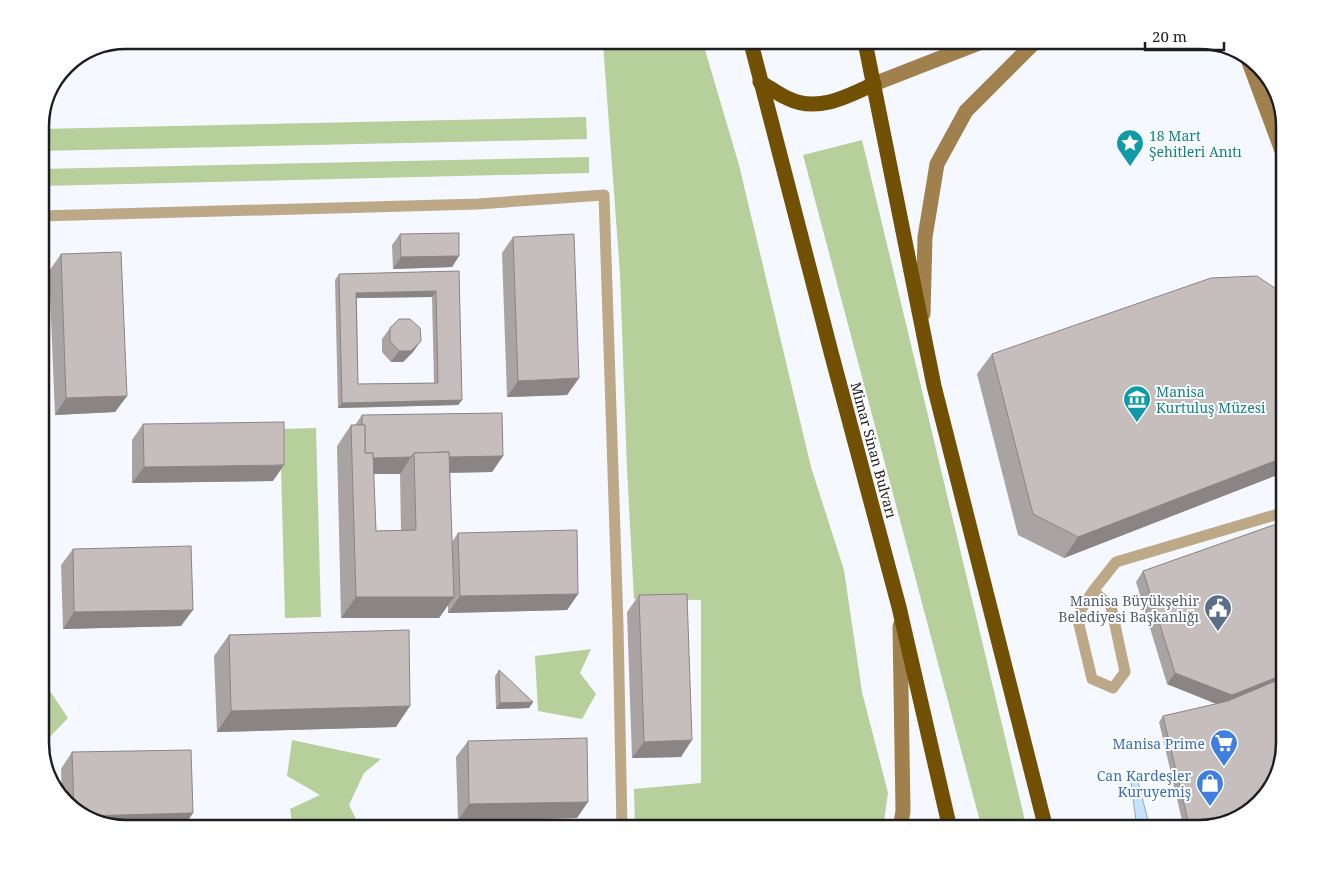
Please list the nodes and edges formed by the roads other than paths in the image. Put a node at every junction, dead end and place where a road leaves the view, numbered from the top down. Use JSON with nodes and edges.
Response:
{"nodes":[{"id":1,"x":752,"y":49,"type":"edge"},
{"id":2,"x":866,"y":49,"type":"edge"},
{"id":3,"x":964,"y":49,"type":"edge"},
{"id":4,"x":1028,"y":49,"type":"edge"},
{"id":5,"x":1252,"y":70,"type":"edge"},
{"id":6,"x":760,"y":82,"type":"junction"},
{"id":7,"x":874,"y":84,"type":"junction"},
{"id":8,"x":1276,"y":135,"type":"edge"},
{"id":9,"x":49,"y":216,"type":"edge"},
{"id":10,"x":922,"y":330,"type":"junction"},
{"id":11,"x":1276,"y":515,"type":"edge"},
{"id":12,"x":1093,"y":591,"type":"junction"},
{"id":13,"x":899,"y":607,"type":"junction"},
{"id":14,"x":622,"y":820,"type":"edge"},
{"id":15,"x":902,"y":820,"type":"edge"},
{"id":16,"x":948,"y":820,"type":"edge"},
{"id":17,"x":1044,"y":820,"type":"edge"}],
"edges":[{"from":1,"to":6,"type":"highway","name":"Mimar Sinan Bulvarı"},
{"from":2,"to":7,"type":"highway"},
{"from":3,"to":7,"type":"street"},
{"from":4,"to":10,"type":"street"},
{"from":5,"to":8,"type":"street"},
{"from":6,"to":7,"type":"highway"},
{"from":6,"to":13,"type":"highway","name":"Mimar Sinan Bulvarı"},
{"from":7,"to":10,"type":"highway"},
{"from":9,"to":14,"type":"lane"},
{"from":10,"to":17,"type":"highway"},
{"from":11,"to":12,"type":"lane"},
{"from":12,"to":12,"type":"lane"},
{"from":13,"to":15,"type":"street"},
{"from":13,"to":16,"type":"highway","name":"Mimar Sinan Bulvarı"}]}
